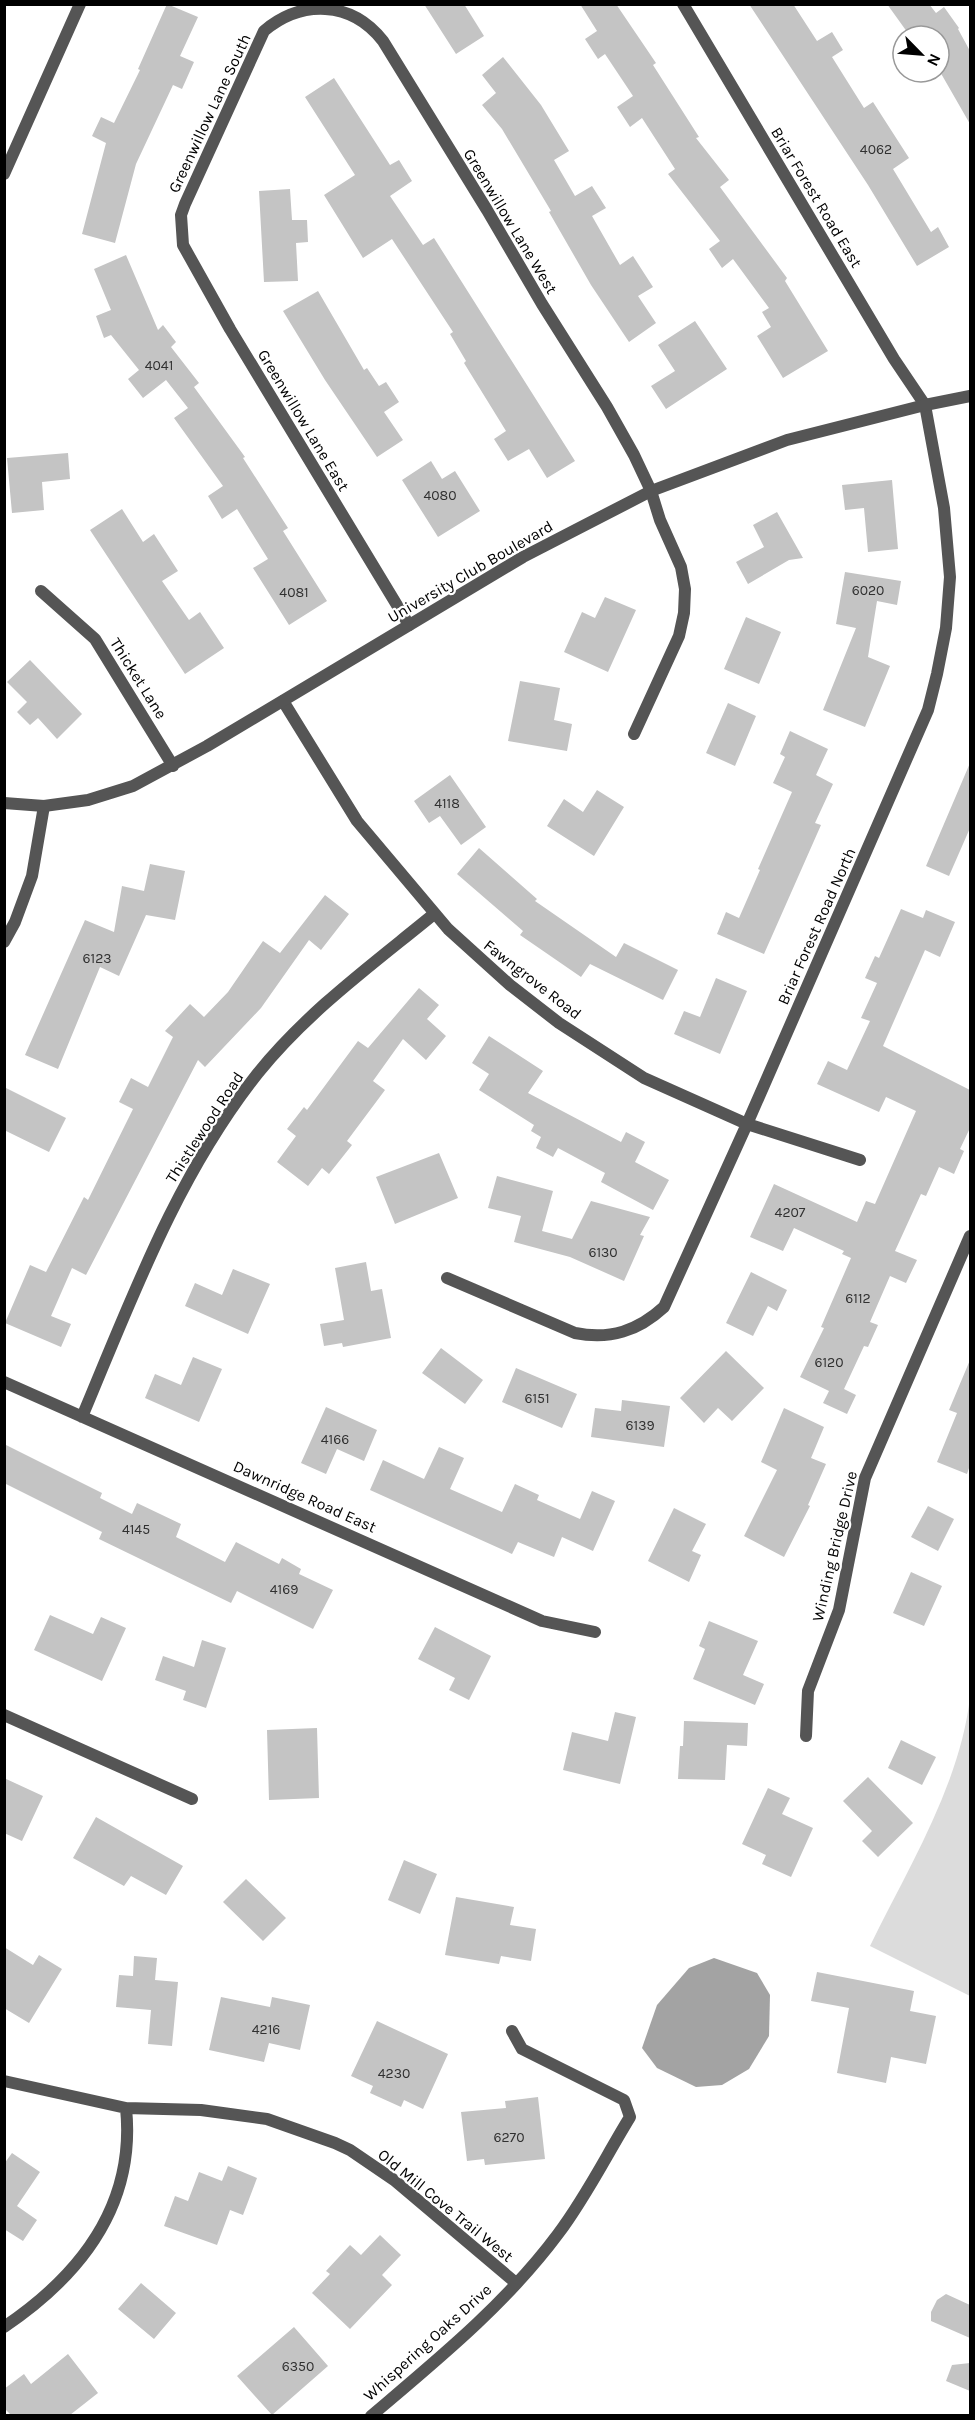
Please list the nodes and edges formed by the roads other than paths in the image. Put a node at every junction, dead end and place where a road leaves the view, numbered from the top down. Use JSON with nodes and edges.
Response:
{"nodes":[{"id":1,"x":80,"y":4,"type":"edge"},
{"id":2,"x":683,"y":4,"type":"edge"},
{"id":3,"x":312,"y":6,"type":"edge"},
{"id":4,"x":4,"y":174,"type":"edge"},
{"id":5,"x":181,"y":228,"type":"joint"},
{"id":6,"x":970,"y":396,"type":"edge"},
{"id":7,"x":925,"y":405,"type":"junction"},
{"id":8,"x":651,"y":491,"type":"junction"},
{"id":9,"x":41,"y":591,"type":"dead end"},
{"id":10,"x":409,"y":625,"type":"junction"},
{"id":11,"x":283,"y":701,"type":"junction"},
{"id":12,"x":634,"y":734,"type":"dead end"},
{"id":13,"x":173,"y":766,"type":"junction"},
{"id":14,"x":4,"y":803,"type":"edge"},
{"id":15,"x":44,"y":806,"type":"junction"},
{"id":16,"x":434,"y":914,"type":"junction"},
{"id":17,"x":4,"y":942,"type":"edge"},
{"id":18,"x":747,"y":1124,"type":"junction"},
{"id":19,"x":860,"y":1160,"type":"dead end"},
{"id":20,"x":970,"y":1236,"type":"edge"},
{"id":21,"x":447,"y":1278,"type":"dead end"},
{"id":22,"x":4,"y":1382,"type":"edge"},
{"id":23,"x":82,"y":1417,"type":"junction"},
{"id":24,"x":595,"y":1632,"type":"dead end"},
{"id":25,"x":4,"y":1715,"type":"edge"},
{"id":26,"x":806,"y":1736,"type":"dead end"},
{"id":27,"x":192,"y":1799,"type":"dead end"},
{"id":28,"x":512,"y":2031,"type":"dead end"},
{"id":29,"x":4,"y":2081,"type":"edge"},
{"id":30,"x":126,"y":2108,"type":"junction"},
{"id":31,"x":516,"y":2283,"type":"junction"},
{"id":32,"x":4,"y":2327,"type":"edge"},
{"id":33,"x":370,"y":2415,"type":"edge"}],
"edges":[{"from":1,"to":4,"type":"street"},
{"from":2,"to":7,"type":"street","name":"Briar Forest Road East"},
{"from":3,"to":5,"type":"street","name":"Greenwillow Lane South"},
{"from":3,"to":8,"type":"street","name":"Greenwillow Lane West"},
{"from":5,"to":10,"type":"street","name":"Greenwillow Lane East"},
{"from":6,"to":7,"type":"street","name":"University Club Boulevard"},
{"from":7,"to":8,"type":"street","name":"University Club Boulevard"},
{"from":7,"to":18,"type":"street","name":"Briar Forest Road North"},
{"from":8,"to":10,"type":"street","name":"University Club Boulevard"},
{"from":8,"to":12,"type":"street","name":"Greenwillow Lane West"},
{"from":9,"to":13,"type":"street","name":"Thicket Lane"},
{"from":10,"to":11,"type":"street","name":"University Club Boulevard"},
{"from":11,"to":13,"type":"street","name":"University Club Boulevard"},
{"from":11,"to":16,"type":"street","name":"Fawngrove Road"},
{"from":13,"to":15,"type":"street","name":"University Club Boulevard"},
{"from":14,"to":15,"type":"street","name":"University Club Boulevard"},
{"from":15,"to":17,"type":"street"},
{"from":16,"to":18,"type":"street","name":"Fawngrove Road"},
{"from":16,"to":23,"type":"street","name":"Thistlewood Road"},
{"from":18,"to":19,"type":"street","name":"Fawngrove Road"},
{"from":18,"to":21,"type":"street","name":"Briar Forest Road North"},
{"from":20,"to":26,"type":"street","name":"Winding Bridge Drive"},
{"from":22,"to":23,"type":"street","name":"Dawnridge Road East"},
{"from":23,"to":24,"type":"street","name":"Dawnridge Road East"},
{"from":25,"to":27,"type":"street"},
{"from":28,"to":31,"type":"street","name":"Whispering Oaks Drive"},
{"from":29,"to":30,"type":"street","name":"Old Mill Cove Trail West"},
{"from":30,"to":31,"type":"street","name":"Old Mill Cove Trail West"},
{"from":30,"to":32,"type":"street"},
{"from":31,"to":33,"type":"street","name":"Whispering Oaks Drive"}]}
